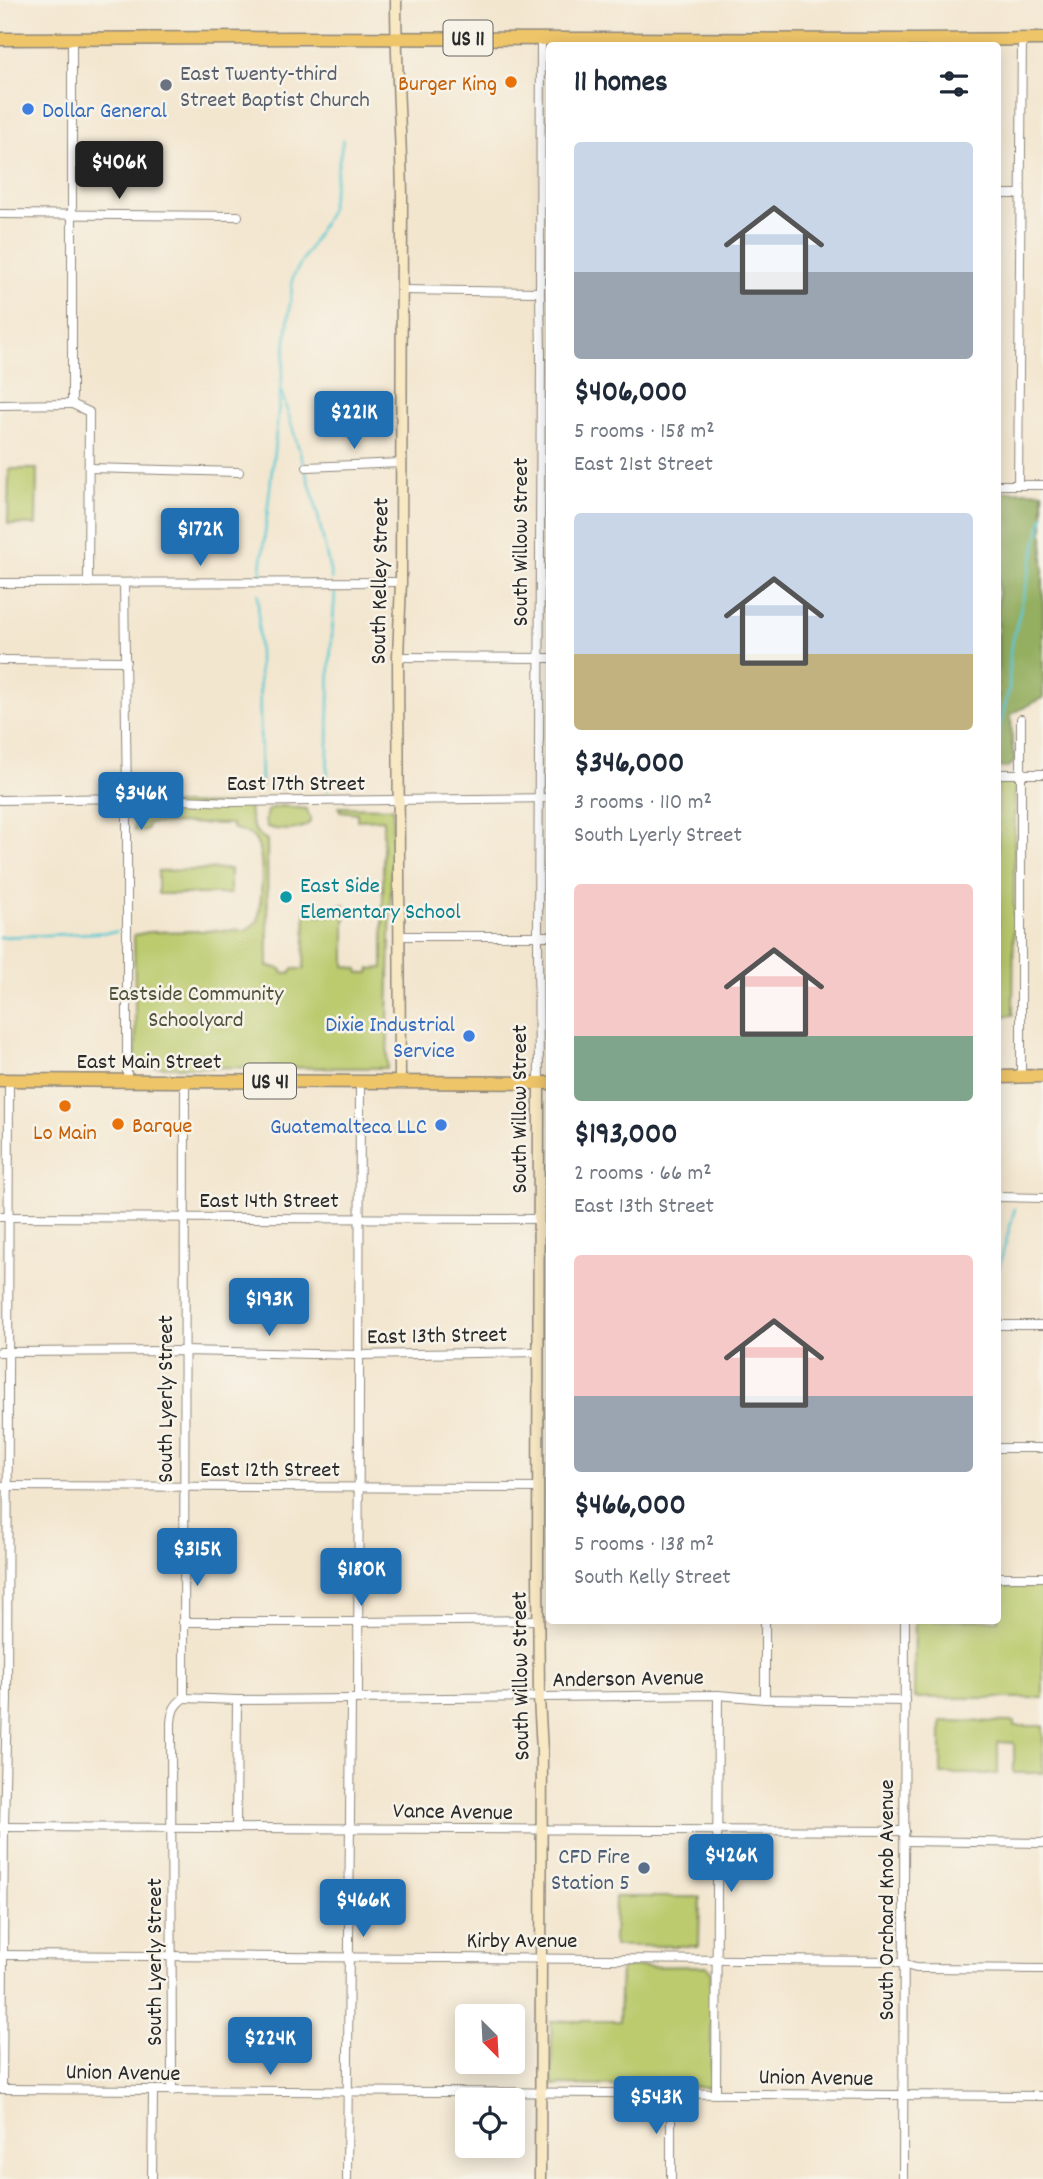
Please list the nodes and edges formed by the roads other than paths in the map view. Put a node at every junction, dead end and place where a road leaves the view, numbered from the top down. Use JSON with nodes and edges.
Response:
{"nodes":[{"id":1,"x":396,"y":0,"type":"edge"},
{"id":2,"x":72,"y":38,"type":"junction"},
{"id":3,"x":396,"y":38,"type":"junction"},
{"id":4,"x":1043,"y":38,"type":"edge"},
{"id":5,"x":0,"y":39,"type":"edge"},
{"id":6,"x":541,"y":39,"type":"junction"},
{"id":7,"x":1022,"y":39,"type":"junction"},
{"id":8,"x":822,"y":42,"type":"edge"},
{"id":9,"x":942,"y":42,"type":"edge"},
{"id":10,"x":1001,"y":194,"type":"edge"},
{"id":11,"x":1021,"y":194,"type":"junction"},
{"id":12,"x":0,"y":214,"type":"edge"},
{"id":13,"x":72,"y":215,"type":"junction"},
{"id":14,"x":238,"y":216,"type":"dead end"},
{"id":15,"x":402,"y":290,"type":"junction"},
{"id":16,"x":540,"y":292,"type":"junction"},
{"id":17,"x":545,"y":354,"type":"edge"},
{"id":18,"x":72,"y":404,"type":"junction"},
{"id":19,"x":0,"y":405,"type":"edge"},
{"id":20,"x":401,"y":463,"type":"junction"},
{"id":21,"x":307,"y":467,"type":"dead end"},
{"id":22,"x":90,"y":468,"type":"junction"},
{"id":23,"x":239,"y":472,"type":"dead end"},
{"id":24,"x":545,"y":485,"type":"edge"},
{"id":25,"x":1001,"y":485,"type":"edge"},
{"id":26,"x":1018,"y":485,"type":"junction"},
{"id":27,"x":1043,"y":485,"type":"edge"},
{"id":28,"x":401,"y":582,"type":"junction"},
{"id":29,"x":0,"y":583,"type":"edge"},
{"id":30,"x":88,"y":583,"type":"junction"},
{"id":31,"x":124,"y":583,"type":"junction"},
{"id":32,"x":398,"y":657,"type":"junction"},
{"id":33,"x":540,"y":658,"type":"junction"},
{"id":34,"x":546,"y":658,"type":"edge"},
{"id":35,"x":0,"y":660,"type":"edge"},
{"id":36,"x":126,"y":661,"type":"junction"},
{"id":37,"x":1021,"y":719,"type":"dead end"},
{"id":38,"x":1001,"y":774,"type":"edge"},
{"id":39,"x":1020,"y":774,"type":"junction"},
{"id":40,"x":1043,"y":774,"type":"edge"},
{"id":41,"x":127,"y":798,"type":"junction"},
{"id":42,"x":538,"y":798,"type":"junction"},
{"id":43,"x":546,"y":798,"type":"edge"},
{"id":44,"x":0,"y":800,"type":"edge"},
{"id":45,"x":399,"y":800,"type":"junction"},
{"id":46,"x":399,"y":936,"type":"junction"},
{"id":47,"x":537,"y":936,"type":"junction"},
{"id":48,"x":546,"y":936,"type":"edge"},
{"id":49,"x":1021,"y":1076,"type":"junction"},
{"id":50,"x":1043,"y":1076,"type":"edge"},
{"id":51,"x":1001,"y":1077,"type":"edge"},
{"id":52,"x":5,"y":1080,"type":"edge"},
{"id":53,"x":127,"y":1081,"type":"junction"},
{"id":54,"x":185,"y":1081,"type":"junction"},
{"id":55,"x":360,"y":1082,"type":"junction"},
{"id":56,"x":400,"y":1082,"type":"junction"},
{"id":57,"x":544,"y":1083,"type":"edge"},
{"id":58,"x":1001,"y":1197,"type":"edge"},
{"id":59,"x":1043,"y":1198,"type":"edge"},
{"id":60,"x":542,"y":1211,"type":"edge"},
{"id":61,"x":5,"y":1217,"type":"edge"},
{"id":62,"x":184,"y":1218,"type":"junction"},
{"id":63,"x":359,"y":1219,"type":"junction"},
{"id":64,"x":1001,"y":1325,"type":"edge"},
{"id":65,"x":1043,"y":1325,"type":"edge"},
{"id":66,"x":544,"y":1328,"type":"edge"},
{"id":67,"x":183,"y":1351,"type":"junction"},
{"id":68,"x":4,"y":1352,"type":"edge"},
{"id":69,"x":538,"y":1352,"type":"junction"},
{"id":70,"x":359,"y":1355,"type":"junction"},
{"id":71,"x":1001,"y":1448,"type":"edge"},
{"id":72,"x":1043,"y":1448,"type":"edge"},
{"id":73,"x":544,"y":1450,"type":"edge"},
{"id":74,"x":4,"y":1486,"type":"edge"},
{"id":75,"x":183,"y":1486,"type":"junction"},
{"id":76,"x":359,"y":1488,"type":"junction"},
{"id":77,"x":539,"y":1488,"type":"junction"},
{"id":78,"x":544,"y":1572,"type":"edge"},
{"id":79,"x":1001,"y":1577,"type":"edge"},
{"id":80,"x":1043,"y":1577,"type":"edge"},
{"id":81,"x":539,"y":1620,"type":"junction"},
{"id":82,"x":183,"y":1622,"type":"junction"},
{"id":83,"x":358,"y":1622,"type":"junction"},
{"id":84,"x":765,"y":1624,"type":"edge"},
{"id":85,"x":905,"y":1624,"type":"edge"},
{"id":86,"x":718,"y":1695,"type":"junction"},
{"id":87,"x":184,"y":1698,"type":"junction"},
{"id":88,"x":539,"y":1698,"type":"junction"},
{"id":89,"x":355,"y":1699,"type":"junction"},
{"id":90,"x":765,"y":1699,"type":"junction"},
{"id":91,"x":4,"y":1700,"type":"edge"},
{"id":92,"x":237,"y":1700,"type":"junction"},
{"id":93,"x":905,"y":1701,"type":"junction"},
{"id":94,"x":2,"y":1826,"type":"edge"},
{"id":95,"x":172,"y":1827,"type":"junction"},
{"id":96,"x":236,"y":1828,"type":"junction"},
{"id":97,"x":349,"y":1828,"type":"junction"},
{"id":98,"x":541,"y":1830,"type":"junction"},
{"id":99,"x":716,"y":1830,"type":"junction"},
{"id":100,"x":905,"y":1831,"type":"junction"},
{"id":101,"x":905,"y":1841,"type":"junction"},
{"id":102,"x":1043,"y":1843,"type":"edge"},
{"id":103,"x":1,"y":1955,"type":"edge"},
{"id":104,"x":172,"y":1957,"type":"junction"},
{"id":105,"x":349,"y":1958,"type":"junction"},
{"id":106,"x":541,"y":1958,"type":"junction"},
{"id":107,"x":717,"y":1960,"type":"junction"},
{"id":108,"x":904,"y":1965,"type":"junction"},
{"id":109,"x":1043,"y":1969,"type":"edge"},
{"id":110,"x":1,"y":2089,"type":"edge"},
{"id":111,"x":153,"y":2091,"type":"junction"},
{"id":112,"x":172,"y":2091,"type":"junction"},
{"id":113,"x":348,"y":2092,"type":"junction"},
{"id":114,"x":540,"y":2092,"type":"junction"},
{"id":115,"x":671,"y":2094,"type":"junction"},
{"id":116,"x":716,"y":2094,"type":"junction"},
{"id":117,"x":904,"y":2096,"type":"junction"},
{"id":118,"x":1043,"y":2096,"type":"edge"},
{"id":119,"x":152,"y":2179,"type":"edge"},
{"id":120,"x":347,"y":2179,"type":"edge"},
{"id":121,"x":540,"y":2179,"type":"edge"},
{"id":122,"x":671,"y":2179,"type":"edge"},
{"id":123,"x":903,"y":2179,"type":"edge"}],
"edges":[{"from":1,"to":3,"type":"main road","name":"South Kelley Street"},
{"from":2,"to":3,"type":"main road","number":"US 11"},
{"from":2,"to":5,"type":"main road","number":"US 11"},
{"from":2,"to":13,"type":"street"},
{"from":3,"to":6,"type":"main road","number":"US 11"},
{"from":3,"to":15,"type":"main road","name":"South Kelley Street"},
{"from":4,"to":7,"type":"main road","number":"US 11"},
{"from":6,"to":8,"type":"main road","number":"US 11"},
{"from":6,"to":16,"type":"street","name":"South Willow Street"},
{"from":7,"to":9,"type":"main road","number":"US 11"},
{"from":7,"to":11,"type":"street"},
{"from":10,"to":11,"type":"street"},
{"from":11,"to":26,"type":"street"},
{"from":12,"to":13,"type":"street"},
{"from":13,"to":14,"type":"street"},
{"from":13,"to":18,"type":"street"},
{"from":15,"to":16,"type":"street"},
{"from":15,"to":20,"type":"main road","name":"South Kelley Street"},
{"from":16,"to":17,"type":"street","name":"South Willow Street"},
{"from":17,"to":24,"type":"street","name":"South Willow Street"},
{"from":18,"to":19,"type":"street"},
{"from":18,"to":22,"type":"street"},
{"from":20,"to":21,"type":"street"},
{"from":20,"to":28,"type":"main road","name":"South Kelley Street"},
{"from":22,"to":23,"type":"street"},
{"from":22,"to":30,"type":"street"},
{"from":24,"to":33,"type":"street","name":"South Willow Street"},
{"from":25,"to":26,"type":"street"},
{"from":26,"to":27,"type":"street"},
{"from":28,"to":31,"type":"street"},
{"from":28,"to":32,"type":"main road","name":"South Kelley Street"},
{"from":29,"to":30,"type":"street"},
{"from":30,"to":31,"type":"street"},
{"from":31,"to":36,"type":"street"},
{"from":32,"to":33,"type":"street"},
{"from":32,"to":45,"type":"main road","name":"South Kelley Street"},
{"from":33,"to":34,"type":"street"},
{"from":33,"to":42,"type":"street","name":"South Willow Street"},
{"from":35,"to":36,"type":"street"},
{"from":36,"to":41,"type":"street"},
{"from":37,"to":39,"type":"street"},
{"from":38,"to":39,"type":"street"},
{"from":39,"to":40,"type":"street"},
{"from":39,"to":49,"type":"street"},
{"from":41,"to":44,"type":"street","name":"East 17th Street"},
{"from":41,"to":45,"type":"street","name":"East 17th Street"},
{"from":41,"to":53,"type":"street"},
{"from":42,"to":43,"type":"street","name":"East 17th Street"},
{"from":42,"to":45,"type":"street","name":"East 17th Street"},
{"from":42,"to":47,"type":"street","name":"South Willow Street"},
{"from":45,"to":46,"type":"main road","name":"South Kelley Street"},
{"from":46,"to":47,"type":"street"},
{"from":46,"to":56,"type":"main road","name":"South Kelley Street"},
{"from":47,"to":48,"type":"street"},
{"from":47,"to":57,"type":"street","name":"South Willow Street"},
{"from":49,"to":50,"type":"main road"},
{"from":49,"to":51,"type":"main road"},
{"from":52,"to":53,"type":"main road","name":"East Main Street","number":"US 41"},
{"from":52,"to":61,"type":"street"},
{"from":53,"to":54,"type":"main road","name":"East Main Street","number":"US 41"},
{"from":54,"to":55,"type":"main road","name":"East Main Street","number":"US 41"},
{"from":54,"to":62,"type":"street","name":"South Lyerly Street"},
{"from":55,"to":56,"type":"main road","name":"East Main Street","number":"US 41"},
{"from":55,"to":63,"type":"street"},
{"from":56,"to":57,"type":"main road","name":"East Main Street","number":"US 41"},
{"from":57,"to":60,"type":"main road","name":"South Willow Street"},
{"from":58,"to":59,"type":"street"},
{"from":60,"to":63,"type":"street","name":"East 14th Street"},
{"from":60,"to":66,"type":"main road","name":"South Willow Street"},
{"from":61,"to":62,"type":"street","name":"East 14th Street"},
{"from":61,"to":68,"type":"street"},
{"from":62,"to":63,"type":"street","name":"East 14th Street"},
{"from":62,"to":67,"type":"street","name":"South Lyerly Street"},
{"from":63,"to":70,"type":"street"},
{"from":64,"to":65,"type":"street"},
{"from":66,"to":69,"type":"main road","name":"South Willow Street"},
{"from":67,"to":68,"type":"street","name":"East 13th Street"},
{"from":67,"to":70,"type":"street","name":"East 13th Street"},
{"from":67,"to":75,"type":"street","name":"South Lyerly Street"},
{"from":68,"to":74,"type":"street"},
{"from":69,"to":70,"type":"street","name":"East 13th Street"},
{"from":69,"to":73,"type":"main road","name":"South Willow Street"},
{"from":70,"to":76,"type":"street"},
{"from":71,"to":72,"type":"street"},
{"from":73,"to":77,"type":"main road","name":"South Willow Street"},
{"from":74,"to":75,"type":"street","name":"East 12th Street"},
{"from":74,"to":91,"type":"street"},
{"from":75,"to":76,"type":"street","name":"East 12th Street"},
{"from":75,"to":82,"type":"street","name":"South Lyerly Street"},
{"from":76,"to":77,"type":"street","name":"East 12th Street"},
{"from":76,"to":83,"type":"street"},
{"from":77,"to":78,"type":"main road","name":"South Willow Street"},
{"from":78,"to":81,"type":"main road","name":"South Willow Street"},
{"from":79,"to":80,"type":"street"},
{"from":81,"to":83,"type":"street"},
{"from":81,"to":88,"type":"main road","name":"South Willow Street"},
{"from":82,"to":83,"type":"street"},
{"from":82,"to":87,"type":"street","name":"South Lyerly Street"},
{"from":83,"to":89,"type":"street"},
{"from":84,"to":90,"type":"street"},
{"from":85,"to":93,"type":"street","name":"South Orchard Knob Avenue"},
{"from":86,"to":88,"type":"street","name":"Anderson Avenue"},
{"from":86,"to":90,"type":"street","name":"Anderson Avenue"},
{"from":86,"to":99,"type":"street"},
{"from":87,"to":92,"type":"street","name":"Anderson Avenue"},
{"from":87,"to":95,"type":"street","name":"South Lyerly Street"},
{"from":88,"to":89,"type":"street","name":"Anderson Avenue"},
{"from":88,"to":98,"type":"main road","name":"South Willow Street"},
{"from":89,"to":92,"type":"street","name":"Anderson Avenue"},
{"from":89,"to":97,"type":"street"},
{"from":90,"to":93,"type":"street","name":"Anderson Avenue"},
{"from":91,"to":94,"type":"street"},
{"from":92,"to":96,"type":"street"},
{"from":93,"to":100,"type":"street","name":"South Orchard Knob Avenue"},
{"from":94,"to":95,"type":"street","name":"Vance Avenue"},
{"from":94,"to":103,"type":"street"},
{"from":95,"to":96,"type":"street","name":"Vance Avenue"},
{"from":95,"to":104,"type":"street","name":"South Lyerly Street"},
{"from":96,"to":97,"type":"street","name":"Vance Avenue"},
{"from":97,"to":98,"type":"street","name":"Vance Avenue"},
{"from":97,"to":105,"type":"street"},
{"from":98,"to":99,"type":"street","name":"Vance Avenue"},
{"from":98,"to":106,"type":"main road","name":"South Willow Street"},
{"from":99,"to":100,"type":"street","name":"Vance Avenue"},
{"from":99,"to":107,"type":"street"},
{"from":100,"to":101,"type":"street","name":"South Orchard Knob Avenue"},
{"from":101,"to":102,"type":"street"},
{"from":101,"to":108,"type":"street","name":"South Orchard Knob Avenue"},
{"from":103,"to":104,"type":"street","name":"Kirby Avenue"},
{"from":103,"to":110,"type":"street"},
{"from":104,"to":105,"type":"street","name":"Kirby Avenue"},
{"from":104,"to":112,"type":"street","name":"South Lyerly Street"},
{"from":105,"to":106,"type":"street","name":"Kirby Avenue"},
{"from":105,"to":113,"type":"street"},
{"from":106,"to":107,"type":"street","name":"Kirby Avenue"},
{"from":106,"to":114,"type":"main road","name":"South Willow Street"},
{"from":107,"to":108,"type":"street","name":"Kirby Avenue"},
{"from":107,"to":116,"type":"street"},
{"from":108,"to":109,"type":"street","name":"Kirby Avenue"},
{"from":108,"to":117,"type":"street","name":"South Orchard Knob Avenue"},
{"from":110,"to":111,"type":"street","name":"Union Avenue"},
{"from":111,"to":112,"type":"street","name":"Union Avenue"},
{"from":111,"to":119,"type":"street"},
{"from":112,"to":113,"type":"street","name":"Union Avenue"},
{"from":113,"to":114,"type":"street","name":"Union Avenue"},
{"from":113,"to":120,"type":"street"},
{"from":114,"to":115,"type":"street","name":"Union Avenue"},
{"from":114,"to":121,"type":"main road","name":"South Willow Street"},
{"from":115,"to":116,"type":"street","name":"Union Avenue"},
{"from":115,"to":122,"type":"street"},
{"from":116,"to":117,"type":"street","name":"Union Avenue"},
{"from":117,"to":118,"type":"street","name":"Union Avenue"},
{"from":117,"to":123,"type":"street","name":"South Orchard Knob Avenue"}]}
